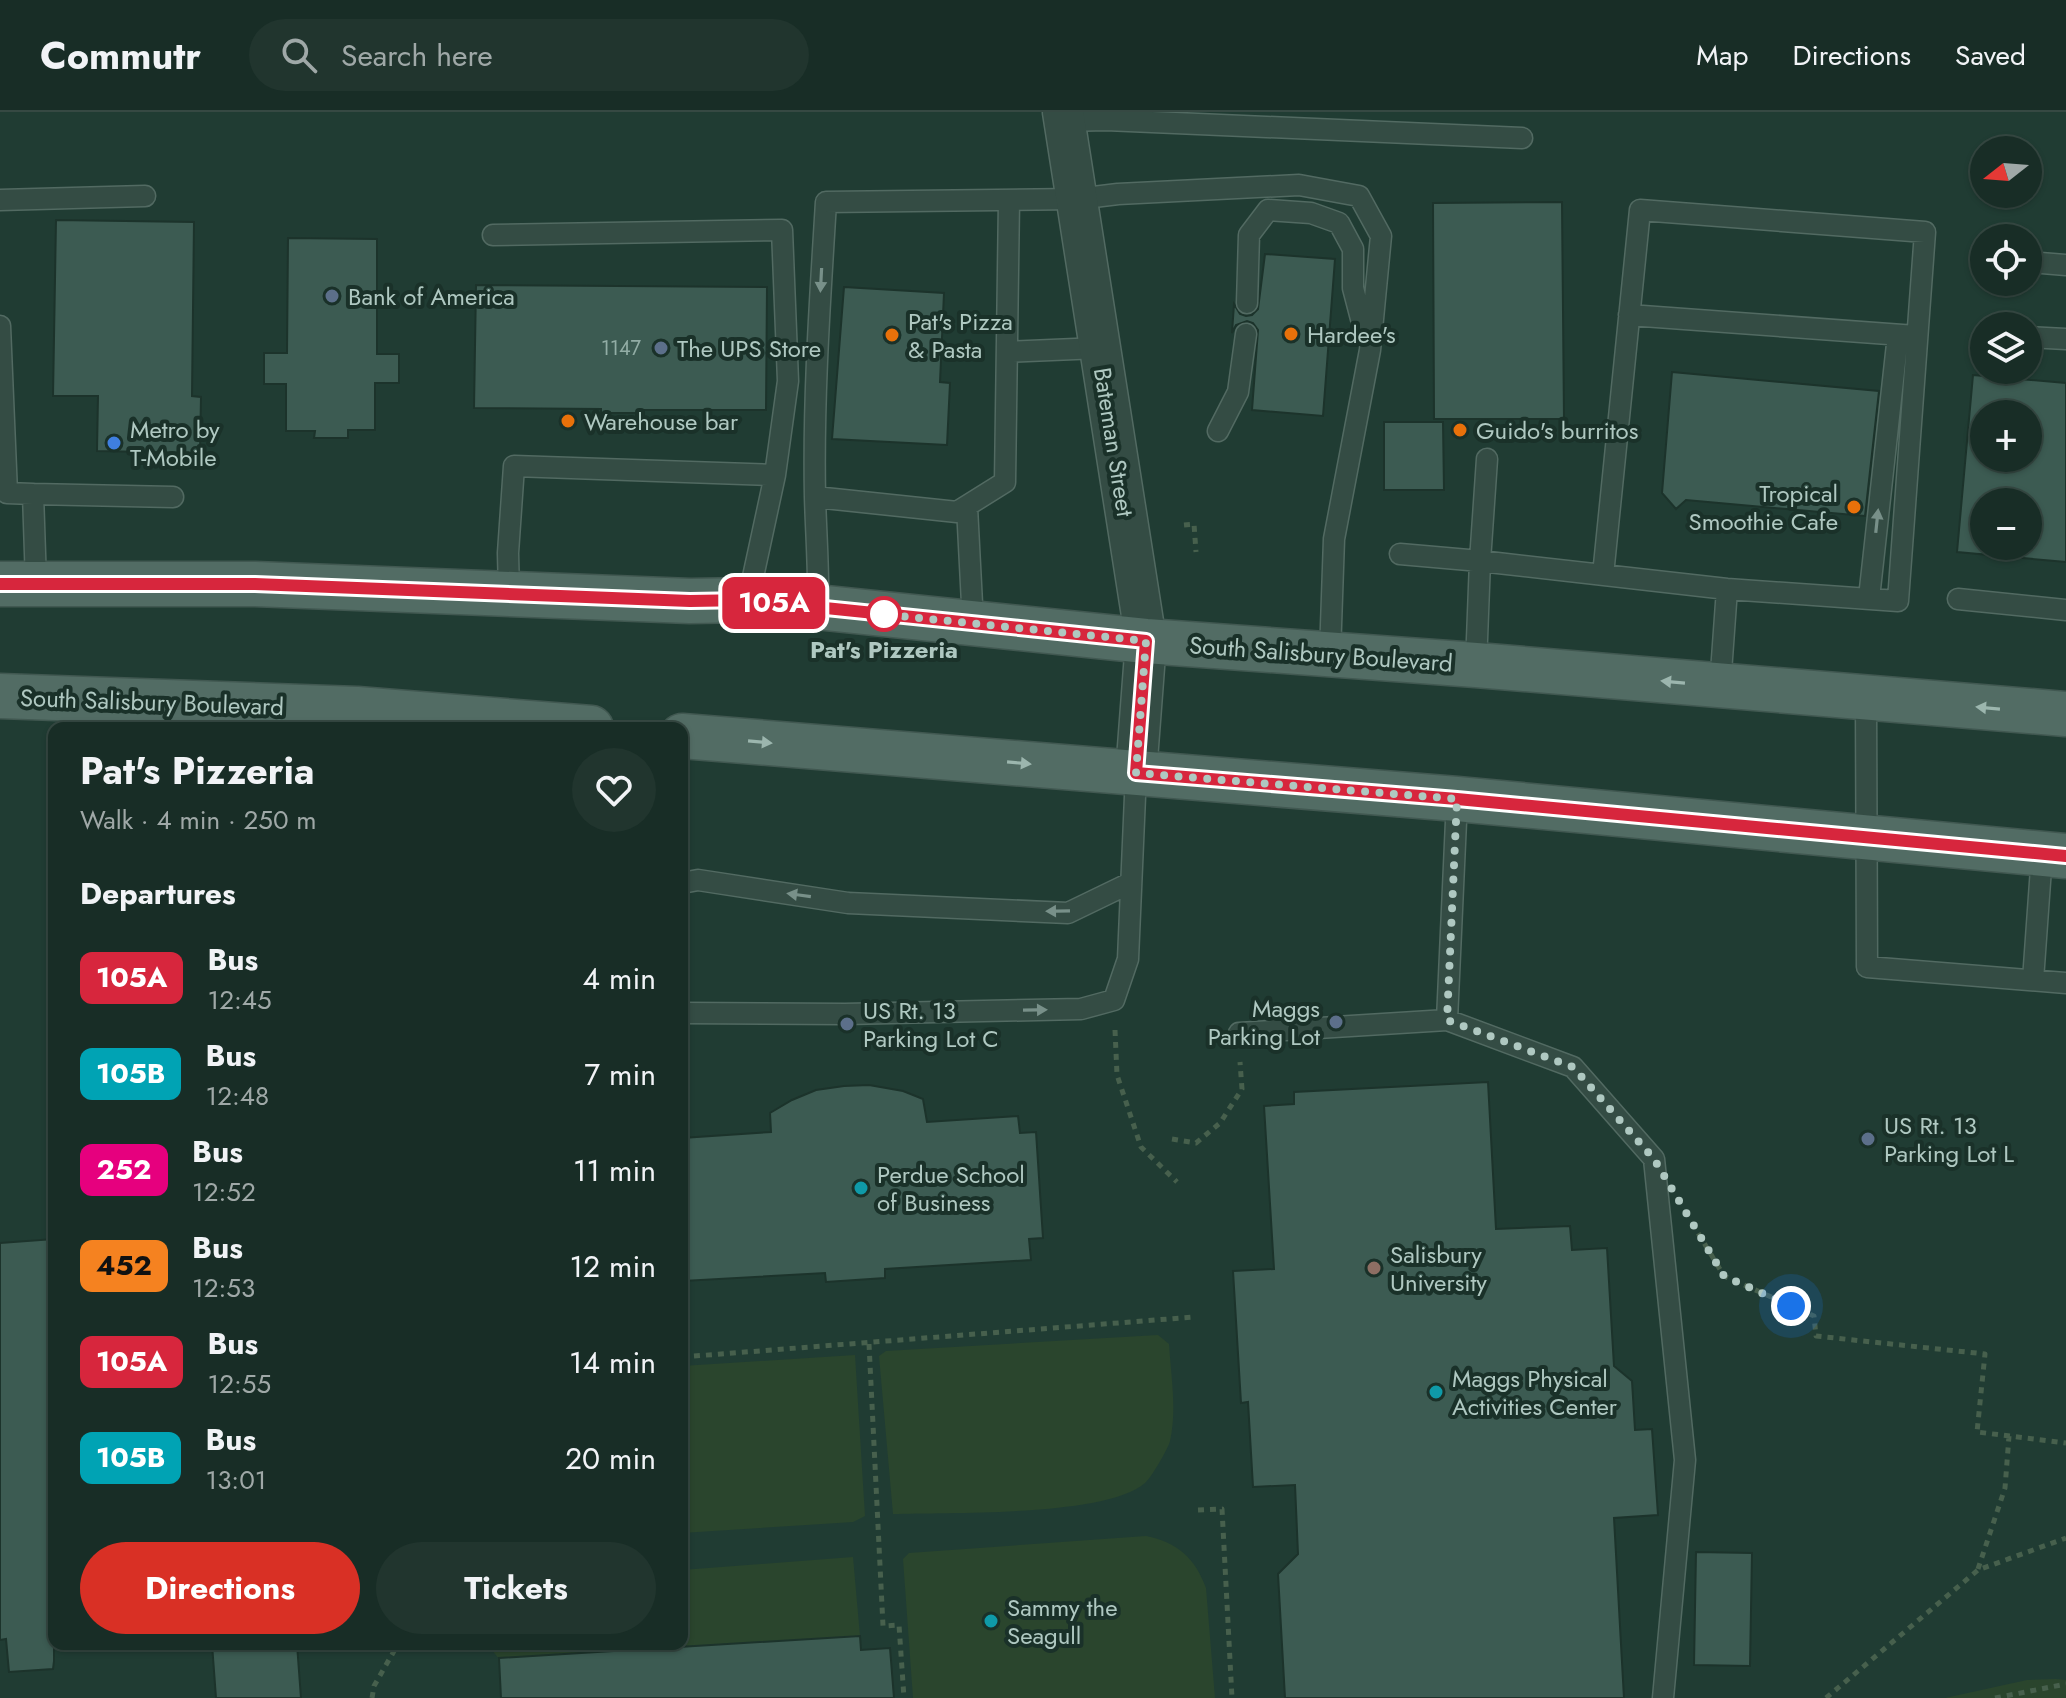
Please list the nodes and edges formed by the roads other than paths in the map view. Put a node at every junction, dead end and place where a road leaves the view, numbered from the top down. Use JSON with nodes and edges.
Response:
{"nodes":[{"id":1,"x":1064,"y":117,"type":"edge"},
{"id":2,"x":1522,"y":138,"type":"dead end"},
{"id":3,"x":145,"y":196,"type":"dead end"},
{"id":4,"x":1077,"y":199,"type":"junction"},
{"id":5,"x":0,"y":200,"type":"edge"},
{"id":6,"x":1009,"y":200,"type":"junction"},
{"id":7,"x":493,"y":235,"type":"dead end"},
{"id":8,"x":2042,"y":263,"type":"edge"},
{"id":9,"x":2066,"y":265,"type":"edge"},
{"id":10,"x":1247,"y":303,"type":"dead end"},
{"id":11,"x":1629,"y":315,"type":"junction"},
{"id":12,"x":0,"y":326,"type":"edge"},
{"id":13,"x":1246,"y":334,"type":"dead end"},
{"id":14,"x":1907,"y":336,"type":"junction"},
{"id":15,"x":2042,"y":338,"type":"edge"},
{"id":16,"x":2066,"y":339,"type":"edge"},
{"id":17,"x":1099,"y":348,"type":"junction"},
{"id":18,"x":1370,"y":350,"type":"junction"},
{"id":19,"x":1007,"y":352,"type":"junction"},
{"id":20,"x":1218,"y":431,"type":"dead end"},
{"id":21,"x":1487,"y":459,"type":"dead end"},
{"id":22,"x":775,"y":475,"type":"junction"},
{"id":23,"x":33,"y":494,"type":"junction"},
{"id":24,"x":173,"y":497,"type":"dead end"},
{"id":25,"x":815,"y":497,"type":"junction"},
{"id":26,"x":967,"y":507,"type":"junction"},
{"id":27,"x":1400,"y":554,"type":"dead end"},
{"id":28,"x":1480,"y":561,"type":"junction"},
{"id":29,"x":1603,"y":575,"type":"junction"},
{"id":30,"x":18,"y":583,"type":"edge"},
{"id":31,"x":1727,"y":589,"type":"junction"},
{"id":32,"x":509,"y":593,"type":"junction"},
{"id":33,"x":1869,"y":598,"type":"junction"},
{"id":34,"x":1958,"y":599,"type":"dead end"},
{"id":35,"x":748,"y":600,"type":"junction"},
{"id":36,"x":818,"y":608,"type":"junction"},
{"id":37,"x":2066,"y":610,"type":"edge"},
{"id":38,"x":973,"y":623,"type":"junction"},
{"id":39,"x":1146,"y":641,"type":"junction"},
{"id":40,"x":1330,"y":654,"type":"junction"},
{"id":41,"x":1476,"y":665,"type":"junction"},
{"id":42,"x":1720,"y":686,"type":"junction"},
{"id":43,"x":0,"y":696,"type":"edge"},
{"id":44,"x":1866,"y":698,"type":"junction"},
{"id":45,"x":2066,"y":714,"type":"edge"},
{"id":46,"x":368,"y":719,"type":"edge"},
{"id":47,"x":442,"y":722,"type":"edge"},
{"id":48,"x":688,"y":736,"type":"edge"},
{"id":49,"x":1136,"y":773,"type":"junction"},
{"id":50,"x":1457,"y":799,"type":"junction"},
{"id":51,"x":1867,"y":837,"type":"junction"},
{"id":52,"x":2054,"y":855,"type":"edge"},
{"id":53,"x":688,"y":882,"type":"edge"},
{"id":54,"x":1130,"y":883,"type":"junction"},
{"id":55,"x":2033,"y":980,"type":"junction"},
{"id":56,"x":2066,"y":983,"type":"edge"},
{"id":57,"x":688,"y":1013,"type":"edge"},
{"id":58,"x":1447,"y":1020,"type":"junction"},
{"id":59,"x":1239,"y":1033,"type":"road end"},
{"id":60,"x":1663,"y":1698,"type":"edge"}],
"edges":[{"from":1,"to":2,"type":"lane"},
{"from":1,"to":4,"type":"street","name":"Bateman Street"},
{"from":3,"to":5,"type":"lane"},
{"from":4,"to":6,"type":"lane"},
{"from":4,"to":17,"type":"street","name":"Bateman Street"},
{"from":4,"to":18,"type":"lane"},
{"from":6,"to":19,"type":"lane"},
{"from":6,"to":25,"type":"lane","one_way":true},
{"from":7,"to":22,"type":"lane"},
{"from":8,"to":9,"type":"lane"},
{"from":10,"to":18,"type":"lane"},
{"from":11,"to":14,"type":"lane"},
{"from":11,"to":14,"type":"lane"},
{"from":11,"to":29,"type":"lane"},
{"from":12,"to":23,"type":"lane"},
{"from":13,"to":20,"type":"lane"},
{"from":33,"to":14,"type":"lane","one_way":true},
{"from":14,"to":33,"type":"lane"},
{"from":15,"to":16,"type":"lane"},
{"from":17,"to":19,"type":"lane"},
{"from":17,"to":39,"type":"street","name":"Bateman Street"},
{"from":18,"to":40,"type":"lane"},
{"from":19,"to":26,"type":"lane"},
{"from":21,"to":28,"type":"lane"},
{"from":22,"to":32,"type":"lane"},
{"from":22,"to":35,"type":"lane"},
{"from":23,"to":24,"type":"lane"},
{"from":23,"to":30,"type":"lane"},
{"from":25,"to":26,"type":"lane"},
{"from":25,"to":36,"type":"lane"},
{"from":26,"to":38,"type":"lane"},
{"from":27,"to":28,"type":"lane"},
{"from":28,"to":29,"type":"lane"},
{"from":28,"to":41,"type":"lane"},
{"from":29,"to":31,"type":"lane"},
{"from":30,"to":32,"type":"main road","name":"South Salisbury Boulevard"},
{"from":31,"to":33,"type":"lane"},
{"from":31,"to":42,"type":"lane"},
{"from":32,"to":35,"type":"main road","name":"South Salisbury Boulevard"},
{"from":34,"to":37,"type":"lane"},
{"from":35,"to":36,"type":"main road","name":"South Salisbury Boulevard"},
{"from":36,"to":38,"type":"main road","name":"South Salisbury Boulevard"},
{"from":38,"to":39,"type":"main road","name":"South Salisbury Boulevard"},
{"from":39,"to":40,"type":"main road","name":"South Salisbury Boulevard"},
{"from":39,"to":49,"type":"street","name":"Bateman Street"},
{"from":40,"to":41,"type":"main road","name":"South Salisbury Boulevard"},
{"from":42,"to":41,"type":"main road","name":"South Salisbury Boulevard","one_way":true},
{"from":42,"to":44,"type":"main road","name":"South Salisbury Boulevard"},
{"from":43,"to":46,"type":"main road","name":"South Salisbury Boulevard"},
{"from":45,"to":44,"type":"main road","name":"South Salisbury Boulevard","one_way":true},
{"from":44,"to":51,"type":"lane"},
{"from":46,"to":47,"type":"main road","name":"South Salisbury Boulevard"},
{"from":48,"to":49,"type":"main road","one_way":true},
{"from":49,"to":50,"type":"main road"},
{"from":49,"to":54,"type":"lane"},
{"from":50,"to":51,"type":"main road"},
{"from":50,"to":58,"type":"lane"},
{"from":51,"to":52,"type":"main road"},
{"from":51,"to":55,"type":"lane"},
{"from":52,"to":55,"type":"lane"},
{"from":54,"to":53,"type":"lane","one_way":true},
{"from":57,"to":54,"type":"lane","one_way":true},
{"from":55,"to":56,"type":"lane"},
{"from":58,"to":59,"type":"lane"},
{"from":58,"to":60,"type":"lane"}]}
